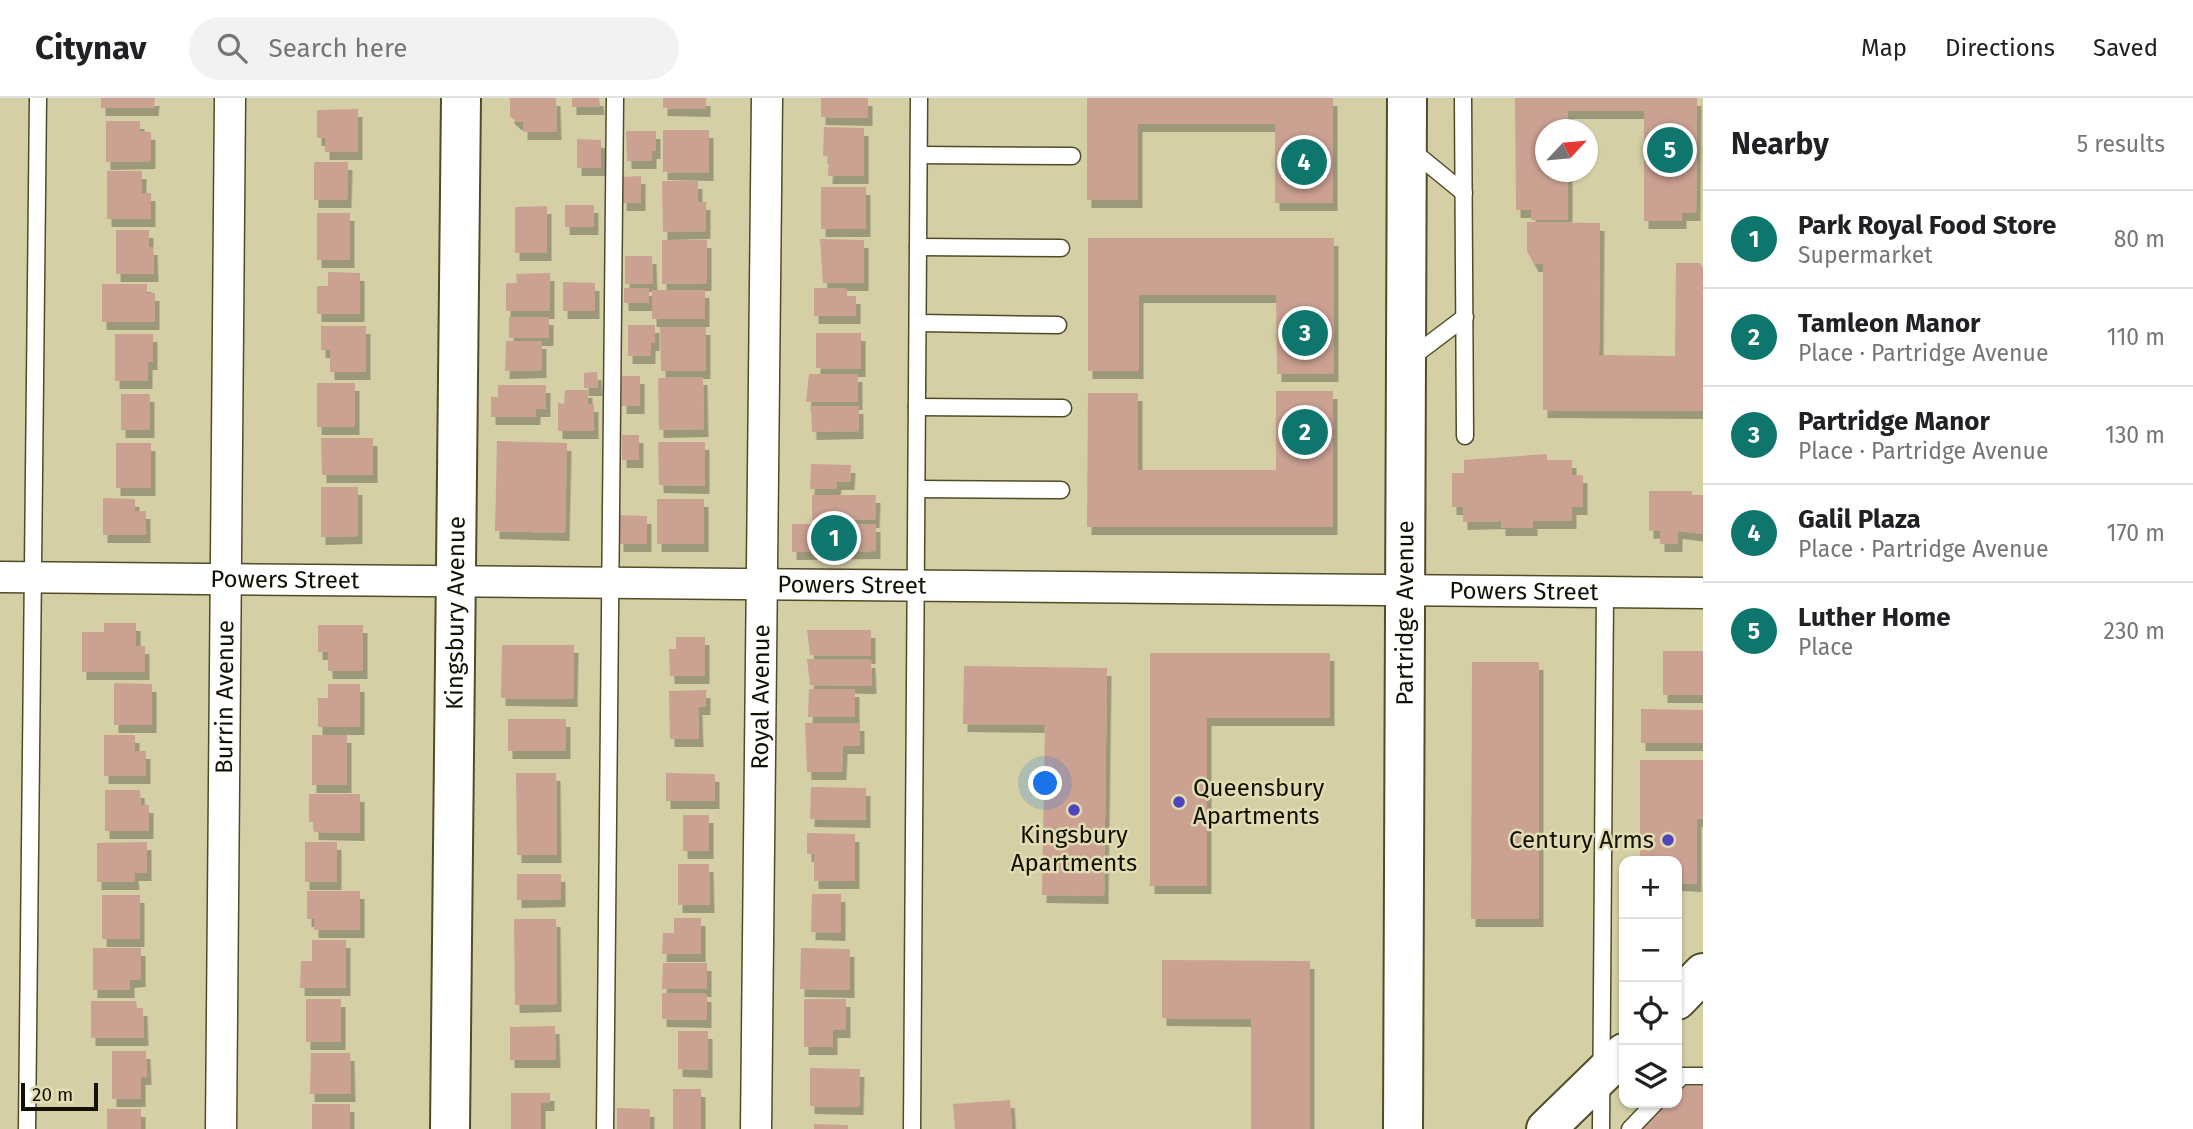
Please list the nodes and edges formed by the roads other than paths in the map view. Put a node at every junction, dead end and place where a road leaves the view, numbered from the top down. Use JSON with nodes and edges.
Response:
{"nodes":[{"id":1,"x":38,"y":98,"type":"edge"},
{"id":2,"x":230,"y":98,"type":"edge"},
{"id":3,"x":461,"y":98,"type":"edge"},
{"id":4,"x":615,"y":98,"type":"edge"},
{"id":5,"x":766,"y":98,"type":"edge"},
{"id":6,"x":919,"y":98,"type":"edge"},
{"id":7,"x":1407,"y":98,"type":"edge"},
{"id":8,"x":1463,"y":98,"type":"edge"},
{"id":9,"x":1407,"y":146,"type":"junction"},
{"id":10,"x":919,"y":155,"type":"junction"},
{"id":11,"x":1072,"y":156,"type":"dead end"},
{"id":12,"x":1464,"y":192,"type":"junction"},
{"id":13,"x":918,"y":247,"type":"junction"},
{"id":14,"x":1061,"y":248,"type":"dead end"},
{"id":15,"x":1465,"y":317,"type":"junction"},
{"id":16,"x":918,"y":323,"type":"junction"},
{"id":17,"x":1058,"y":325,"type":"dead end"},
{"id":18,"x":1405,"y":362,"type":"junction"},
{"id":19,"x":917,"y":407,"type":"junction"},
{"id":20,"x":1063,"y":408,"type":"dead end"},
{"id":21,"x":1465,"y":436,"type":"dead end"},
{"id":22,"x":917,"y":489,"type":"junction"},
{"id":23,"x":1061,"y":490,"type":"dead end"},
{"id":24,"x":0,"y":577,"type":"edge"},
{"id":25,"x":33,"y":577,"type":"junction"},
{"id":26,"x":226,"y":579,"type":"junction"},
{"id":27,"x":455,"y":581,"type":"junction"},
{"id":28,"x":609,"y":582,"type":"junction"},
{"id":29,"x":760,"y":583,"type":"junction"},
{"id":30,"x":916,"y":585,"type":"junction"},
{"id":31,"x":1403,"y":589,"type":"junction"},
{"id":32,"x":1605,"y":592,"type":"junction"},
{"id":33,"x":1703,"y":593,"type":"edge"},
{"id":34,"x":1703,"y":973,"type":"edge"},
{"id":35,"x":1682,"y":995,"type":"edge"},
{"id":36,"x":1613,"y":1064,"type":"edge"},
{"id":37,"x":1682,"y":1076,"type":"edge"},
{"id":38,"x":1703,"y":1076,"type":"edge"},
{"id":39,"x":1650,"y":1108,"type":"edge"},
{"id":40,"x":26,"y":1129,"type":"edge"},
{"id":41,"x":221,"y":1129,"type":"edge"},
{"id":42,"x":450,"y":1129,"type":"edge"},
{"id":43,"x":605,"y":1129,"type":"edge"},
{"id":44,"x":756,"y":1129,"type":"edge"},
{"id":45,"x":912,"y":1129,"type":"edge"},
{"id":46,"x":1403,"y":1129,"type":"edge"},
{"id":47,"x":1546,"y":1129,"type":"edge"},
{"id":48,"x":1601,"y":1129,"type":"edge"},
{"id":49,"x":1630,"y":1129,"type":"edge"}],
"edges":[{"from":1,"to":25,"type":"lane"},
{"from":2,"to":26,"type":"street","name":"Burrin Avenue"},
{"from":3,"to":27,"type":"main road","name":"Kingsbury Avenue"},
{"from":4,"to":28,"type":"lane"},
{"from":5,"to":29,"type":"street","name":"Royal Avenue"},
{"from":6,"to":10,"type":"lane"},
{"from":7,"to":9,"type":"main road","name":"Partridge Avenue"},
{"from":8,"to":12,"type":"lane"},
{"from":9,"to":12,"type":"lane"},
{"from":9,"to":18,"type":"main road","name":"Partridge Avenue"},
{"from":10,"to":11,"type":"lane"},
{"from":10,"to":13,"type":"lane"},
{"from":12,"to":15,"type":"lane"},
{"from":13,"to":14,"type":"lane"},
{"from":13,"to":16,"type":"lane"},
{"from":15,"to":18,"type":"lane"},
{"from":15,"to":21,"type":"lane"},
{"from":16,"to":17,"type":"lane"},
{"from":16,"to":19,"type":"lane"},
{"from":18,"to":31,"type":"main road","name":"Partridge Avenue"},
{"from":19,"to":20,"type":"lane"},
{"from":19,"to":22,"type":"lane"},
{"from":22,"to":23,"type":"lane"},
{"from":22,"to":30,"type":"lane"},
{"from":24,"to":25,"type":"street","name":"Powers Street"},
{"from":25,"to":26,"type":"street","name":"Powers Street"},
{"from":25,"to":40,"type":"lane"},
{"from":26,"to":27,"type":"street","name":"Powers Street"},
{"from":26,"to":41,"type":"street","name":"Burrin Avenue"},
{"from":27,"to":28,"type":"street","name":"Powers Street"},
{"from":27,"to":42,"type":"main road","name":"Kingsbury Avenue"},
{"from":28,"to":29,"type":"street","name":"Powers Street"},
{"from":28,"to":43,"type":"lane"},
{"from":29,"to":30,"type":"street","name":"Powers Street"},
{"from":29,"to":44,"type":"street","name":"Royal Avenue"},
{"from":30,"to":31,"type":"street","name":"Powers Street"},
{"from":30,"to":45,"type":"lane"},
{"from":31,"to":32,"type":"street","name":"Powers Street"},
{"from":31,"to":46,"type":"main road","name":"Partridge Avenue"},
{"from":32,"to":33,"type":"street","name":"Powers Street"},
{"from":32,"to":36,"type":"lane"},
{"from":34,"to":35,"type":"main road"},
{"from":36,"to":47,"type":"main road"},
{"from":36,"to":48,"type":"lane"},
{"from":37,"to":38,"type":"lane"},
{"from":39,"to":49,"type":"lane"}]}
